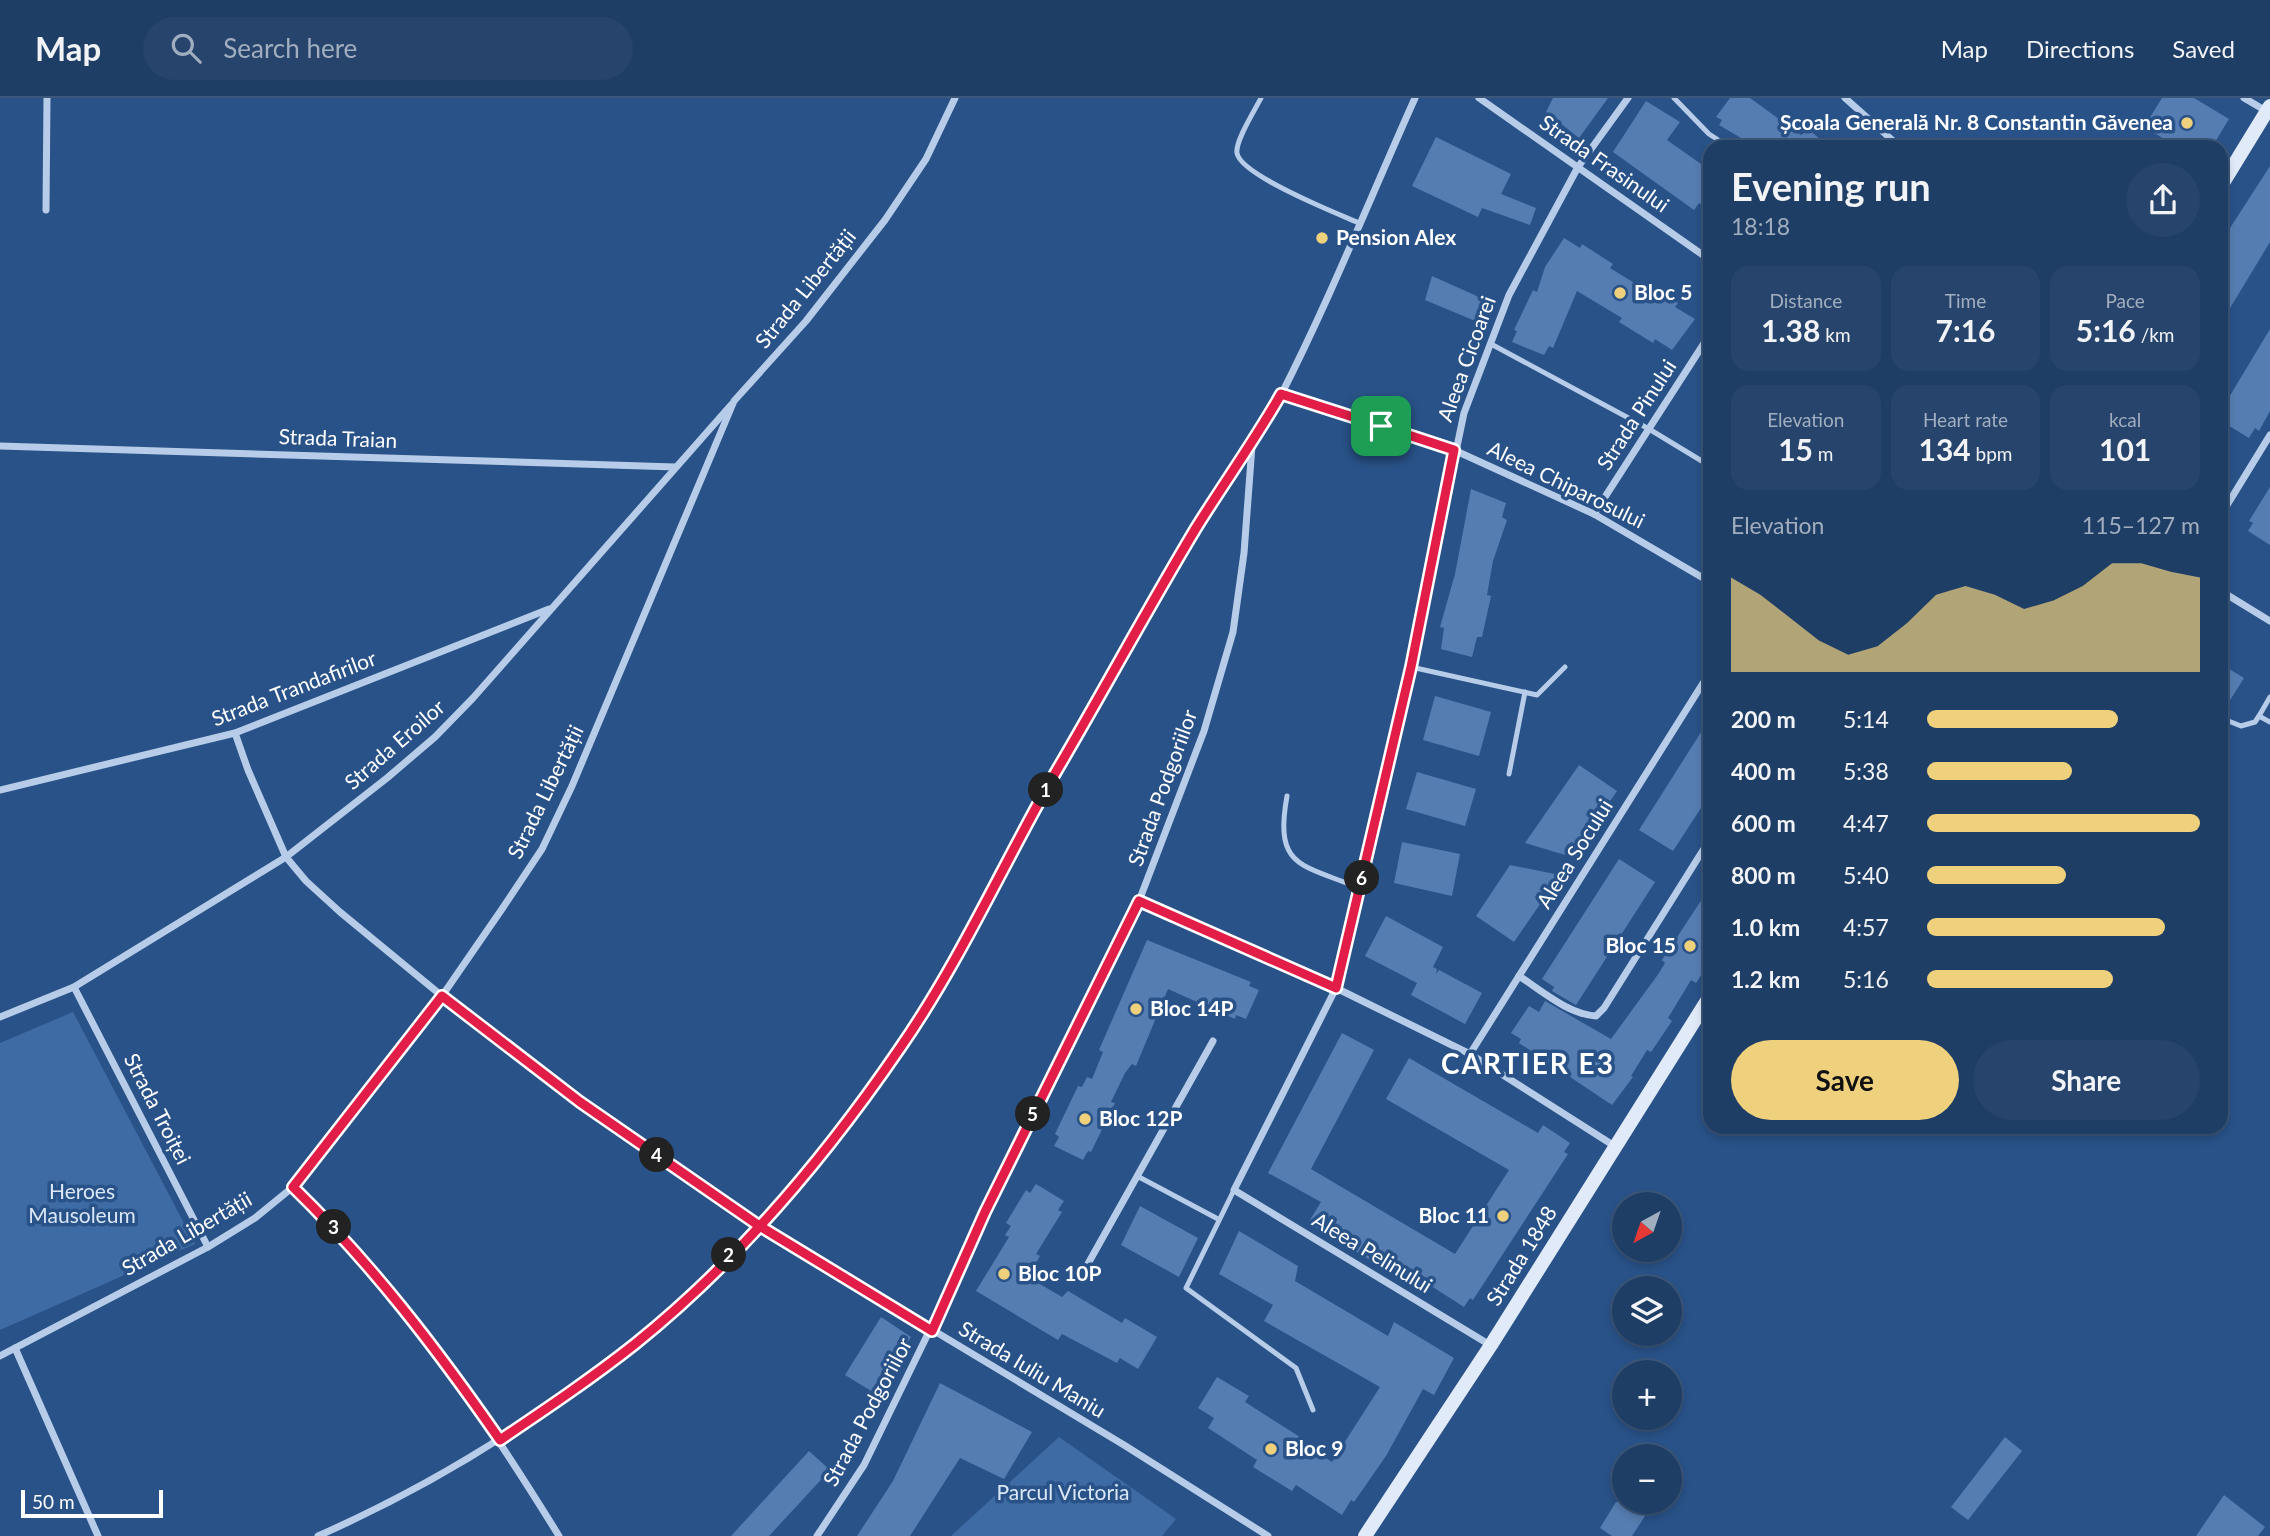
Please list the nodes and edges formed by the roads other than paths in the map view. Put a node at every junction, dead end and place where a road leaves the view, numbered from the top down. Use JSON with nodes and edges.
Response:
{"nodes":[{"id":1,"x":47,"y":98,"type":"edge"},
{"id":2,"x":955,"y":98,"type":"edge"},
{"id":3,"x":1261,"y":98,"type":"edge"},
{"id":4,"x":1415,"y":98,"type":"edge"},
{"id":5,"x":1479,"y":98,"type":"edge"},
{"id":6,"x":1628,"y":98,"type":"edge"},
{"id":7,"x":1674,"y":98,"type":"edge"},
{"id":8,"x":1845,"y":98,"type":"edge"},
{"id":9,"x":2244,"y":98,"type":"edge"},
{"id":10,"x":2269,"y":110,"type":"edge"},
{"id":11,"x":1718,"y":140,"type":"edge"},
{"id":12,"x":1892,"y":140,"type":"edge"},
{"id":13,"x":1578,"y":167,"type":"junction"},
{"id":14,"x":2228,"y":175,"type":"edge"},
{"id":15,"x":46,"y":209,"type":"dead end"},
{"id":16,"x":1359,"y":223,"type":"junction"},
{"id":17,"x":1703,"y":255,"type":"edge"},
{"id":18,"x":1491,"y":344,"type":"junction"},
{"id":19,"x":1703,"y":345,"type":"edge"},
{"id":20,"x":1281,"y":394,"type":"junction"},
{"id":21,"x":734,"y":401,"type":"junction"},
{"id":22,"x":1649,"y":429,"type":"junction"},
{"id":23,"x":2270,"y":435,"type":"edge"},
{"id":24,"x":1252,"y":445,"type":"junction"},
{"id":25,"x":0,"y":446,"type":"edge"},
{"id":26,"x":1454,"y":450,"type":"junction"},
{"id":27,"x":1703,"y":462,"type":"edge"},
{"id":28,"x":675,"y":467,"type":"junction"},
{"id":29,"x":2228,"y":504,"type":"edge"},
{"id":30,"x":1594,"y":514,"type":"junction"},
{"id":31,"x":1703,"y":578,"type":"edge"},
{"id":32,"x":2228,"y":595,"type":"edge"},
{"id":33,"x":552,"y":608,"type":"junction"},
{"id":34,"x":2270,"y":621,"type":"edge"},
{"id":35,"x":1411,"y":667,"type":"junction"},
{"id":36,"x":1565,"y":667,"type":"dead end"},
{"id":37,"x":1703,"y":683,"type":"edge"},
{"id":38,"x":1525,"y":692,"type":"junction"},
{"id":39,"x":2270,"y":697,"type":"edge"},
{"id":40,"x":2259,"y":716,"type":"junction"},
{"id":41,"x":2228,"y":721,"type":"edge"},
{"id":42,"x":2270,"y":722,"type":"edge"},
{"id":43,"x":235,"y":733,"type":"junction"},
{"id":44,"x":1510,"y":774,"type":"dead end"},
{"id":45,"x":0,"y":790,"type":"edge"},
{"id":46,"x":1287,"y":796,"type":"dead end"},
{"id":47,"x":1703,"y":850,"type":"edge"},
{"id":48,"x":286,"y":857,"type":"junction"},
{"id":49,"x":1359,"y":888,"type":"junction"},
{"id":50,"x":1139,"y":901,"type":"junction"},
{"id":51,"x":1519,"y":976,"type":"junction"},
{"id":52,"x":74,"y":988,"type":"junction"},
{"id":53,"x":1336,"y":988,"type":"junction"},
{"id":54,"x":442,"y":996,"type":"junction"},
{"id":55,"x":1703,"y":1007,"type":"edge"},
{"id":56,"x":0,"y":1017,"type":"edge"},
{"id":57,"x":1213,"y":1041,"type":"dead end"},
{"id":58,"x":1470,"y":1055,"type":"junction"},
{"id":59,"x":1616,"y":1147,"type":"junction"},
{"id":60,"x":1139,"y":1177,"type":"junction"},
{"id":61,"x":293,"y":1187,"type":"junction"},
{"id":62,"x":1234,"y":1190,"type":"junction"},
{"id":63,"x":1218,"y":1219,"type":"junction"},
{"id":64,"x":758,"y":1225,"type":"junction"},
{"id":65,"x":208,"y":1247,"type":"junction"},
{"id":66,"x":1080,"y":1278,"type":"dead end"},
{"id":67,"x":932,"y":1331,"type":"junction"},
{"id":68,"x":1491,"y":1345,"type":"junction"},
{"id":69,"x":15,"y":1348,"type":"junction"},
{"id":70,"x":0,"y":1356,"type":"edge"},
{"id":71,"x":1313,"y":1410,"type":"dead end"},
{"id":72,"x":500,"y":1440,"type":"junction"},
{"id":73,"x":98,"y":1536,"type":"edge"},
{"id":74,"x":318,"y":1536,"type":"edge"},
{"id":75,"x":559,"y":1536,"type":"edge"},
{"id":76,"x":817,"y":1536,"type":"edge"},
{"id":77,"x":1268,"y":1536,"type":"edge"},
{"id":78,"x":1365,"y":1536,"type":"edge"}],
"edges":[{"from":1,"to":15,"type":"street"},
{"from":2,"to":21,"type":"street","name":"Strada Libertății"},
{"from":3,"to":16,"type":"lane"},
{"from":4,"to":16,"type":"street","name":"Strada Podgoriilor"},
{"from":5,"to":13,"type":"street","name":"Strada Frasinului"},
{"from":6,"to":13,"type":"street","name":"Aleea Cicoarei"},
{"from":7,"to":11,"type":"lane"},
{"from":8,"to":12,"type":"street"},
{"from":9,"to":10,"type":"street"},
{"from":10,"to":14,"type":"main road"},
{"from":13,"to":17,"type":"street","name":"Strada Frasinului"},
{"from":13,"to":18,"type":"street","name":"Aleea Cicoarei"},
{"from":16,"to":20,"type":"street","name":"Strada Podgoriilor"},
{"from":18,"to":22,"type":"lane"},
{"from":18,"to":26,"type":"street","name":"Aleea Cicoarei"},
{"from":19,"to":22,"type":"street","name":"Strada Pinului"},
{"from":20,"to":24,"type":"street","name":"Strada Podgoriilor"},
{"from":20,"to":26,"type":"street","name":"Aleea Chiparosului"},
{"from":21,"to":28,"type":"street","name":"Strada Eroilor"},
{"from":21,"to":54,"type":"street","name":"Strada Libertății"},
{"from":22,"to":27,"type":"lane"},
{"from":22,"to":30,"type":"street","name":"Strada Pinului"},
{"from":23,"to":29,"type":"street"},
{"from":24,"to":50,"type":"street","name":"Strada Podgoriilor"},
{"from":24,"to":64,"type":"street"},
{"from":25,"to":28,"type":"street","name":"Strada Traian"},
{"from":26,"to":30,"type":"street","name":"Aleea Chiparosului"},
{"from":26,"to":35,"type":"street","name":"Aleea Cicoarei"},
{"from":28,"to":33,"type":"street","name":"Strada Eroilor"},
{"from":30,"to":31,"type":"street","name":"Aleea Chiparosului"},
{"from":32,"to":34,"type":"street"},
{"from":33,"to":43,"type":"street","name":"Strada Trandafirilor"},
{"from":33,"to":48,"type":"street","name":"Strada Eroilor"},
{"from":35,"to":38,"type":"lane"},
{"from":35,"to":49,"type":"street","name":"Aleea Cicoarei"},
{"from":36,"to":38,"type":"lane"},
{"from":37,"to":51,"type":"street","name":"Aleea Socului"},
{"from":38,"to":44,"type":"lane"},
{"from":39,"to":40,"type":"lane"},
{"from":40,"to":41,"type":"lane"},
{"from":40,"to":42,"type":"lane"},
{"from":43,"to":45,"type":"street","name":"Strada Trandafirilor"},
{"from":43,"to":48,"type":"street","name":"Strada Iuliu Maniu"},
{"from":46,"to":49,"type":"lane"},
{"from":47,"to":51,"type":"street"},
{"from":48,"to":52,"type":"street","name":"Strada Eroilor"},
{"from":48,"to":54,"type":"street","name":"Strada Iuliu Maniu"},
{"from":49,"to":53,"type":"street","name":"Aleea Cicoarei"},
{"from":50,"to":53,"type":"street"},
{"from":50,"to":67,"type":"street","name":"Strada Podgoriilor"},
{"from":51,"to":58,"type":"street","name":"Aleea Socului"},
{"from":52,"to":56,"type":"street","name":"Strada Eroilor"},
{"from":52,"to":65,"type":"street","name":"Strada Troiței"},
{"from":53,"to":58,"type":"street"},
{"from":53,"to":62,"type":"street"},
{"from":54,"to":61,"type":"street","name":"Strada Libertății"},
{"from":54,"to":64,"type":"street","name":"Strada Iuliu Maniu"},
{"from":55,"to":59,"type":"main road","name":"Strada 1848"},
{"from":57,"to":60,"type":"street"},
{"from":58,"to":59,"type":"street"},
{"from":59,"to":68,"type":"main road","name":"Strada 1848"},
{"from":60,"to":63,"type":"lane"},
{"from":60,"to":66,"type":"street"},
{"from":61,"to":65,"type":"street","name":"Strada Libertății"},
{"from":61,"to":72,"type":"street"},
{"from":62,"to":63,"type":"lane"},
{"from":62,"to":68,"type":"street","name":"Aleea Pelinului"},
{"from":63,"to":71,"type":"lane"},
{"from":64,"to":67,"type":"street","name":"Strada Iuliu Maniu"},
{"from":64,"to":72,"type":"street"},
{"from":65,"to":69,"type":"street","name":"Strada Libertății"},
{"from":67,"to":76,"type":"street","name":"Strada Podgoriilor"},
{"from":67,"to":77,"type":"street","name":"Strada Iuliu Maniu"},
{"from":68,"to":78,"type":"main road","name":"Strada 1848"},
{"from":69,"to":70,"type":"street","name":"Strada Libertății"},
{"from":69,"to":73,"type":"street"},
{"from":72,"to":74,"type":"street"},
{"from":72,"to":75,"type":"street"}]}
